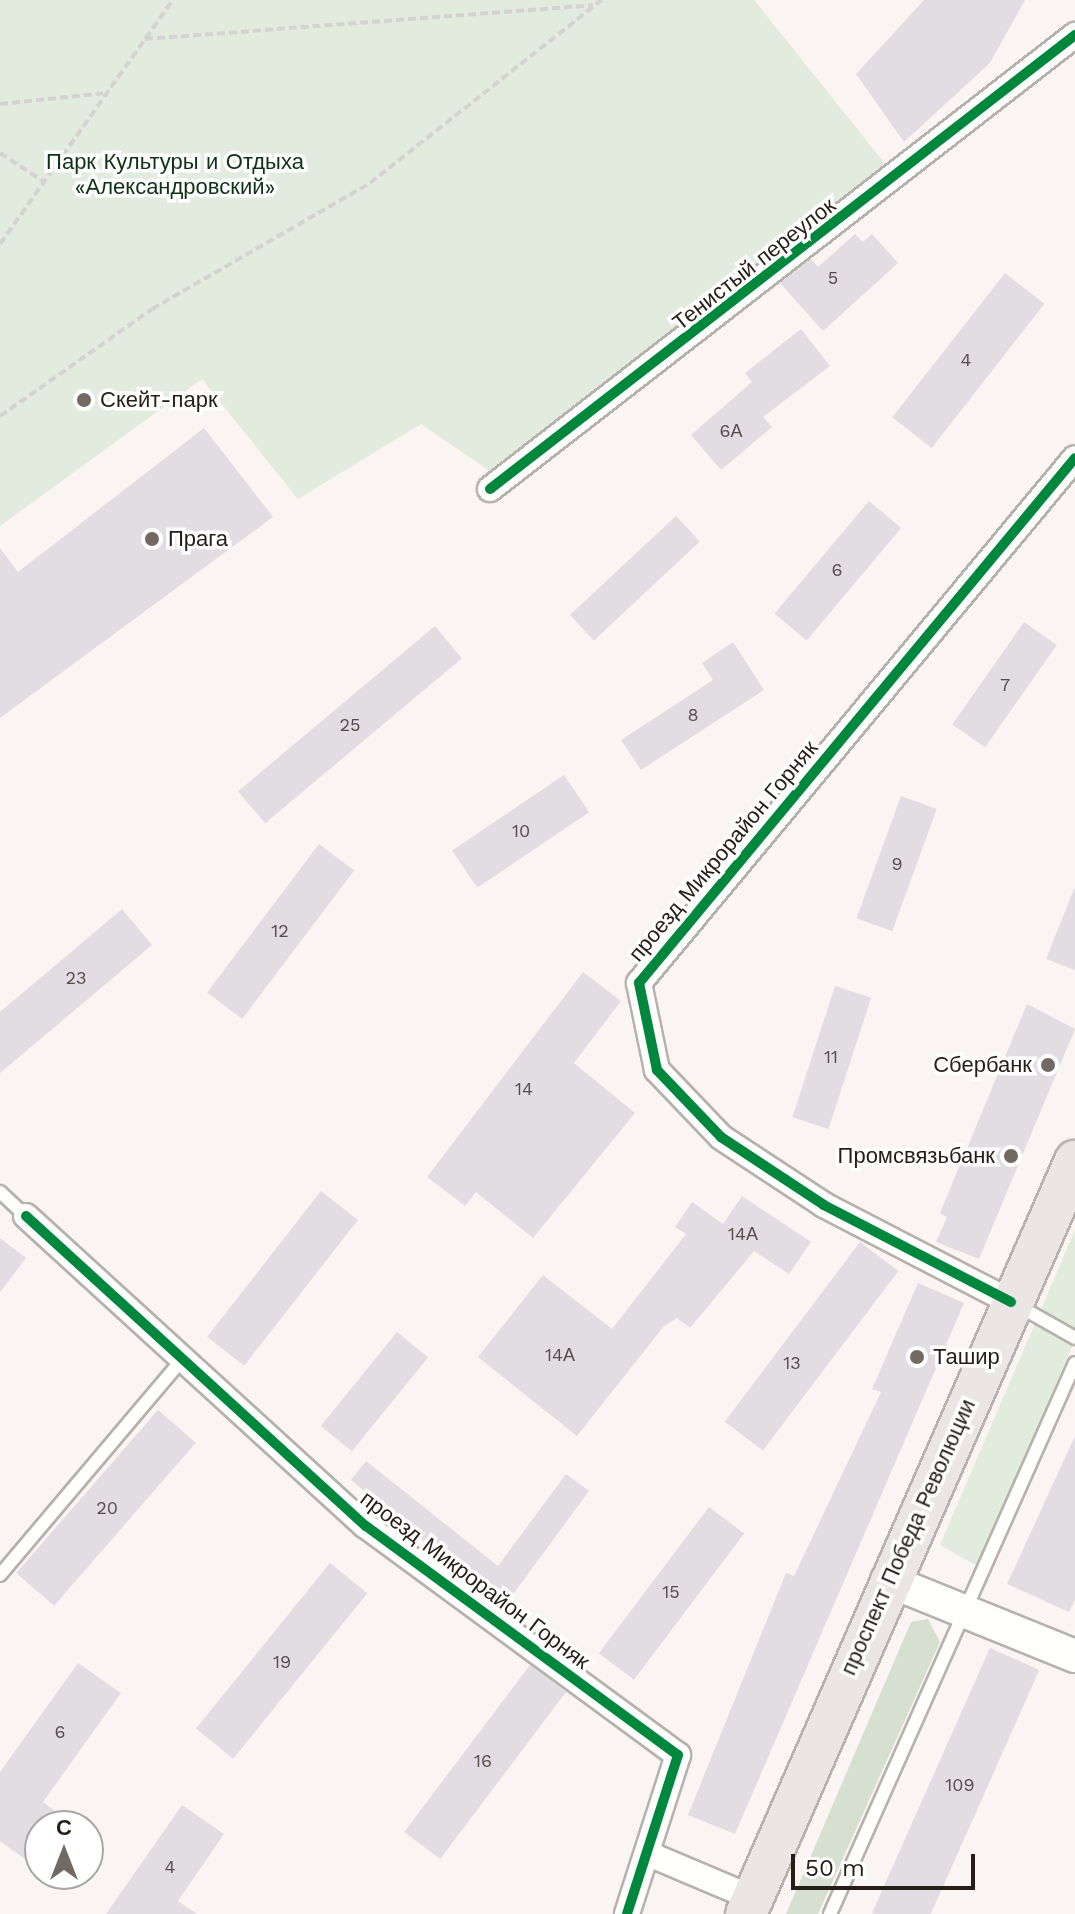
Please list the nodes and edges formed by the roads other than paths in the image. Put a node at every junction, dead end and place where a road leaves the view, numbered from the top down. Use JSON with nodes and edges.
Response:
{"nodes":[{"id":1,"x":1075,"y":35,"type":"edge"},
{"id":2,"x":1075,"y":458,"type":"edge"},
{"id":3,"x":490,"y":489,"type":"dead end"},
{"id":4,"x":1075,"y":1161,"type":"edge"},
{"id":5,"x":0,"y":1192,"type":"edge"},
{"id":6,"x":26,"y":1216,"type":"joint"},
{"id":7,"x":1011,"y":1302,"type":"junction"},
{"id":8,"x":1075,"y":1338,"type":"edge"},
{"id":9,"x":184,"y":1357,"type":"junction"},
{"id":10,"x":1075,"y":1363,"type":"edge"},
{"id":11,"x":0,"y":1575,"type":"edge"},
{"id":12,"x":887,"y":1580,"type":"junction"},
{"id":13,"x":966,"y":1612,"type":"junction"},
{"id":14,"x":1075,"y":1656,"type":"edge"},
{"id":15,"x":651,"y":1855,"type":"junction"},
{"id":16,"x":749,"y":1906,"type":"edge"},
{"id":17,"x":627,"y":1914,"type":"edge"},
{"id":18,"x":830,"y":1914,"type":"edge"}],
"edges":[{"from":1,"to":3,"type":"street","name":"Тенистый переулок"},
{"from":2,"to":7,"type":"street","name":"проезд Микрорайон Горняк"},
{"from":4,"to":7,"type":"main road","name":"проспект Победа Революции"},
{"from":5,"to":6,"type":"lane"},
{"from":6,"to":9,"type":"street","name":"проезд Микрорайон Горняк"},
{"from":7,"to":8,"type":"lane"},
{"from":7,"to":12,"type":"main road","name":"проспект Победа Революции"},
{"from":9,"to":11,"type":"lane"},
{"from":9,"to":15,"type":"street","name":"проезд Микрорайон Горняк"},
{"from":10,"to":13,"type":"lane"},
{"from":12,"to":13,"type":"street"},
{"from":12,"to":16,"type":"main road","name":"проспект Победа Революции"},
{"from":13,"to":14,"type":"street"},
{"from":13,"to":18,"type":"lane"},
{"from":15,"to":16,"type":"street"},
{"from":15,"to":17,"type":"street","name":"проезд Микрорайон Горняк"}]}
